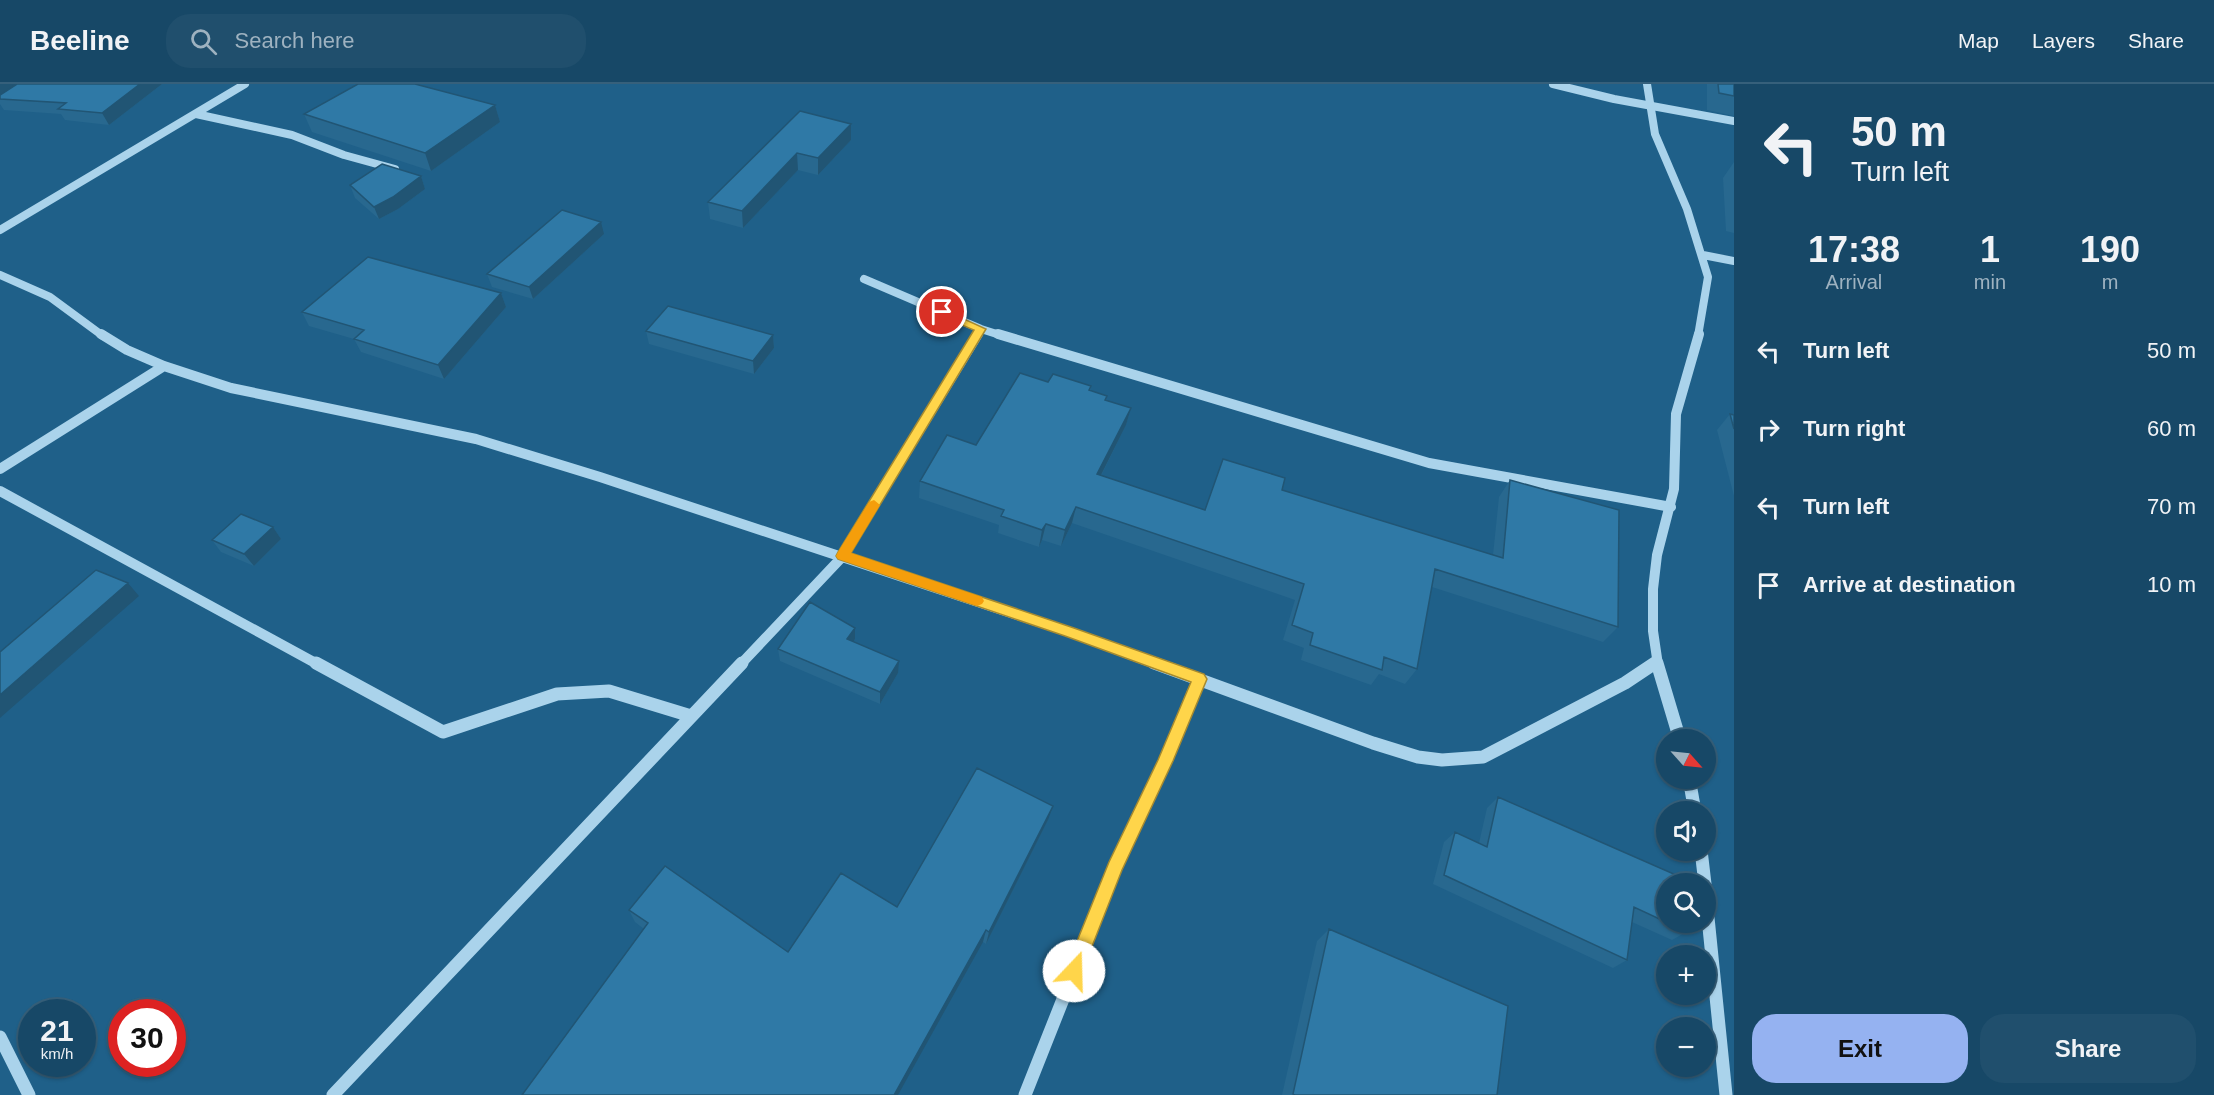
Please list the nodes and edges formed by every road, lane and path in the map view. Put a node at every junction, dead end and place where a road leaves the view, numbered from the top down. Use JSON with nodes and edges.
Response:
{"nodes":[{"id":1,"x":245,"y":84,"type":"edge"},
{"id":2,"x":1553,"y":84,"type":"edge"},
{"id":3,"x":1647,"y":84,"type":"edge"},
{"id":4,"x":1649,"y":105,"type":"junction"},
{"id":5,"x":196,"y":114,"type":"junction"},
{"id":6,"x":1734,"y":121,"type":"edge"},
{"id":7,"x":398,"y":170,"type":"edge"},
{"id":8,"x":0,"y":230,"type":"edge"},
{"id":9,"x":1703,"y":255,"type":"junction"},
{"id":10,"x":1734,"y":261,"type":"edge"},
{"id":11,"x":0,"y":275,"type":"edge"},
{"id":12,"x":864,"y":279,"type":"dead end"},
{"id":13,"x":981,"y":329,"type":"junction"},
{"id":14,"x":164,"y":366,"type":"junction"},
{"id":15,"x":0,"y":469,"type":"edge"},
{"id":16,"x":0,"y":491,"type":"edge"},
{"id":17,"x":1671,"y":507,"type":"junction"},
{"id":18,"x":843,"y":556,"type":"junction"},
{"id":19,"x":1657,"y":662,"type":"junction"},
{"id":20,"x":1199,"y":679,"type":"junction"},
{"id":21,"x":691,"y":716,"type":"junction"},
{"id":22,"x":1677,"y":729,"type":"edge"},
{"id":23,"x":1708,"y":933,"type":"edge"},
{"id":24,"x":0,"y":1037,"type":"edge"},
{"id":25,"x":29,"y":1095,"type":"edge"},
{"id":26,"x":333,"y":1095,"type":"edge"},
{"id":27,"x":1025,"y":1095,"type":"edge"},
{"id":28,"x":1726,"y":1095,"type":"edge"}],
"edges":[{"from":1,"to":5,"type":"street"},
{"from":2,"to":4,"type":"street"},
{"from":3,"to":4,"type":"street"},
{"from":4,"to":6,"type":"street"},
{"from":4,"to":9,"type":"street"},
{"from":5,"to":7,"type":"street"},
{"from":5,"to":8,"type":"street"},
{"from":9,"to":10,"type":"street"},
{"from":9,"to":17,"type":"street"},
{"from":11,"to":14,"type":"street"},
{"from":12,"to":13,"type":"street"},
{"from":13,"to":17,"type":"street"},
{"from":13,"to":18,"type":"street"},
{"from":14,"to":15,"type":"street"},
{"from":14,"to":18,"type":"street"},
{"from":16,"to":21,"type":"street"},
{"from":17,"to":19,"type":"street"},
{"from":18,"to":20,"type":"street"},
{"from":18,"to":21,"type":"street"},
{"from":19,"to":20,"type":"street"},
{"from":19,"to":22,"type":"street"},
{"from":20,"to":27,"type":"street"},
{"from":21,"to":26,"type":"street"},
{"from":23,"to":28,"type":"street"},
{"from":24,"to":25,"type":"street"}]}
